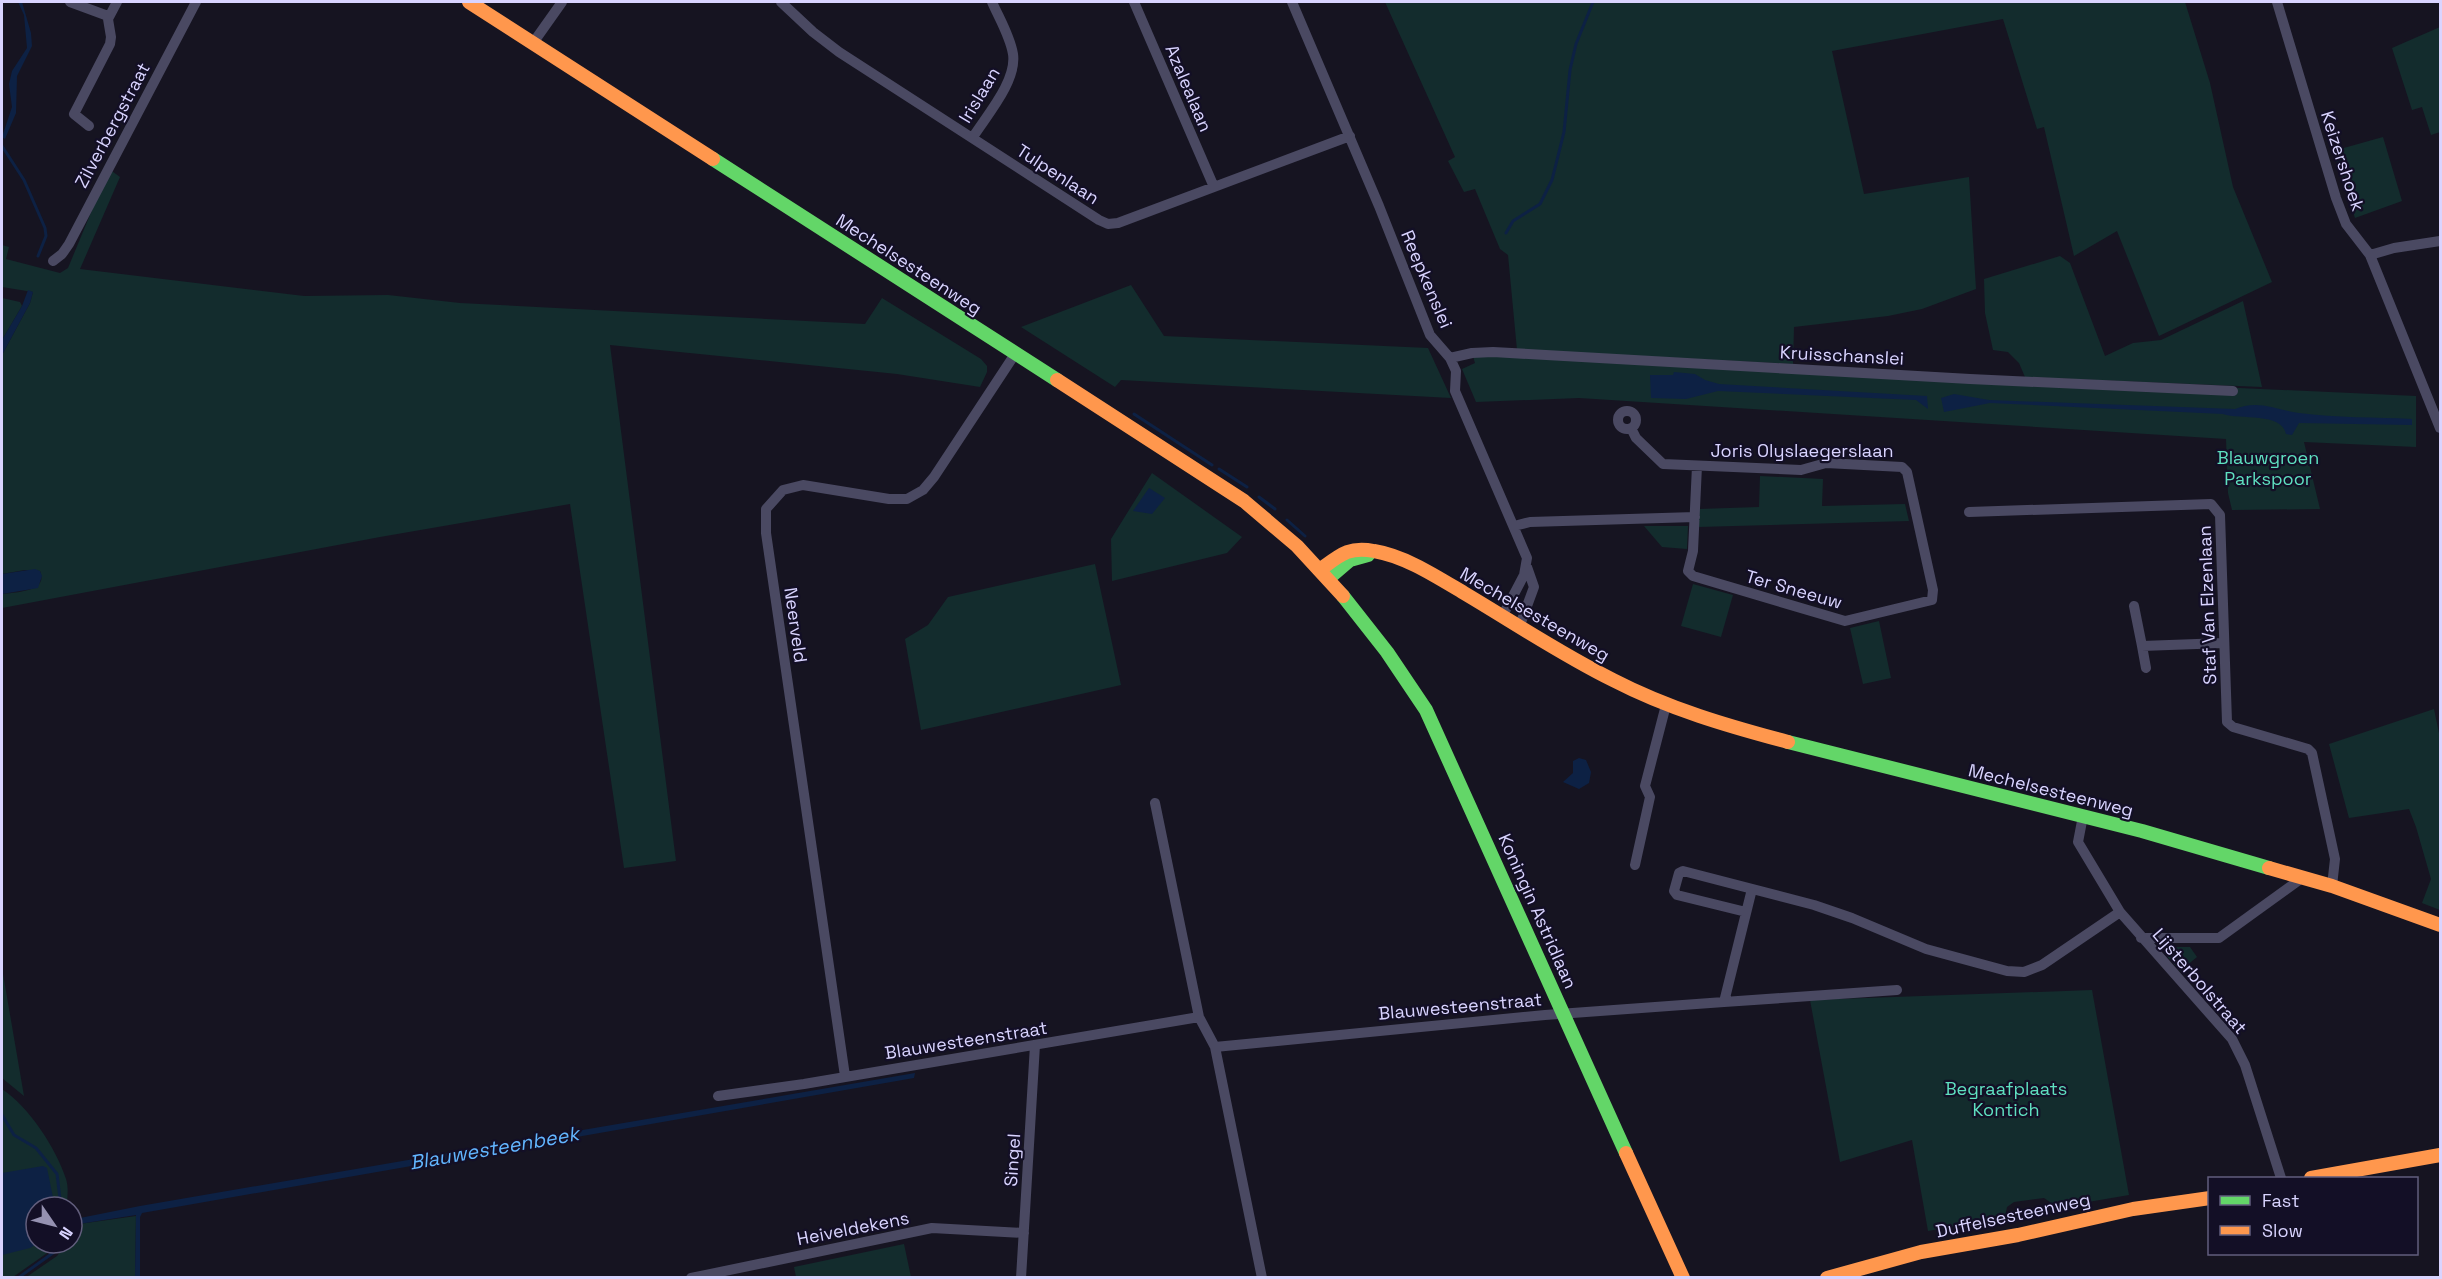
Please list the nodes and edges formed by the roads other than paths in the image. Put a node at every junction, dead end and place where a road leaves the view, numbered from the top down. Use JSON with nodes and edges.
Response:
{"nodes":[{"id":1,"x":70,"y":2,"type":"edge"},
{"id":2,"x":117,"y":2,"type":"edge"},
{"id":3,"x":196,"y":2,"type":"edge"},
{"id":4,"x":469,"y":2,"type":"edge"},
{"id":5,"x":562,"y":2,"type":"edge"},
{"id":6,"x":781,"y":2,"type":"edge"},
{"id":7,"x":992,"y":2,"type":"edge"},
{"id":8,"x":1134,"y":2,"type":"edge"},
{"id":9,"x":1292,"y":2,"type":"edge"},
{"id":10,"x":2277,"y":2,"type":"edge"},
{"id":11,"x":108,"y":16,"type":"junction"},
{"id":12,"x":533,"y":43,"type":"junction"},
{"id":13,"x":89,"y":126,"type":"dead end"},
{"id":14,"x":1350,"y":136,"type":"junction"},
{"id":15,"x":973,"y":138,"type":"junction"},
{"id":16,"x":1214,"y":188,"type":"junction"},
{"id":17,"x":2440,"y":242,"type":"edge"},
{"id":18,"x":2370,"y":255,"type":"junction"},
{"id":19,"x":53,"y":261,"type":"dead end"},
{"id":20,"x":1015,"y":354,"type":"junction"},
{"id":21,"x":1450,"y":358,"type":"junction"},
{"id":22,"x":2233,"y":391,"type":"dead end"},
{"id":23,"x":2431,"y":402,"type":"junction"},
{"id":24,"x":2440,"y":409,"type":"edge"},
{"id":25,"x":1631,"y":428,"type":"dead end"},
{"id":26,"x":2440,"y":428,"type":"edge"},
{"id":27,"x":1697,"y":466,"type":"junction"},
{"id":28,"x":1969,"y":512,"type":"dead end"},
{"id":29,"x":1695,"y":517,"type":"junction"},
{"id":30,"x":1514,"y":526,"type":"junction"},
{"id":31,"x":1924,"y":551,"type":"joint"},
{"id":32,"x":1527,"y":567,"type":"junction"},
{"id":33,"x":1325,"y":574,"type":"junction"},
{"id":34,"x":2134,"y":606,"type":"dead end"},
{"id":35,"x":1503,"y":615,"type":"junction"},
{"id":36,"x":1520,"y":625,"type":"junction"},
{"id":37,"x":2224,"y":643,"type":"junction"},
{"id":38,"x":2142,"y":646,"type":"junction"},
{"id":39,"x":2146,"y":668,"type":"dead end"},
{"id":40,"x":1666,"y":705,"type":"junction"},
{"id":41,"x":1155,"y":803,"type":"dead end"},
{"id":42,"x":2083,"y":816,"type":"junction"},
{"id":43,"x":1635,"y":865,"type":"dead end"},
{"id":44,"x":2302,"y":878,"type":"junction"},
{"id":45,"x":2332,"y":886,"type":"junction"},
{"id":46,"x":1752,"y":889,"type":"junction"},
{"id":47,"x":1746,"y":912,"type":"junction"},
{"id":48,"x":2120,"y":912,"type":"junction"},
{"id":49,"x":2440,"y":923,"type":"edge"},
{"id":50,"x":2141,"y":938,"type":"junction"},
{"id":51,"x":1897,"y":990,"type":"dead end"},
{"id":52,"x":1724,"y":1002,"type":"junction"},
{"id":53,"x":1565,"y":1013,"type":"junction"},
{"id":54,"x":1199,"y":1017,"type":"junction"},
{"id":55,"x":1035,"y":1045,"type":"junction"},
{"id":56,"x":1215,"y":1047,"type":"junction"},
{"id":57,"x":845,"y":1076,"type":"junction"},
{"id":58,"x":718,"y":1096,"type":"dead end"},
{"id":59,"x":2440,"y":1155,"type":"edge"},
{"id":60,"x":2281,"y":1177,"type":"edge"},
{"id":61,"x":2322,"y":1177,"type":"edge"},
{"id":62,"x":2208,"y":1198,"type":"edge"},
{"id":63,"x":1024,"y":1233,"type":"junction"},
{"id":64,"x":690,"y":1278,"type":"edge"},
{"id":65,"x":1021,"y":1278,"type":"edge"},
{"id":66,"x":1263,"y":1278,"type":"edge"},
{"id":67,"x":1683,"y":1278,"type":"edge"},
{"id":68,"x":1827,"y":1278,"type":"edge"}],
"edges":[{"from":1,"to":11,"type":"street"},
{"from":2,"to":11,"type":"street"},
{"from":3,"to":19,"type":"street","name":"Zilverbergstraat"},
{"from":4,"to":12,"type":"main road","name":"Mechelsesteenweg"},
{"from":5,"to":12,"type":"street"},
{"from":6,"to":15,"type":"street","name":"Tulpenlaan"},
{"from":7,"to":15,"type":"street","name":"Irislaan"},
{"from":8,"to":16,"type":"street","name":"Azalealaan"},
{"from":9,"to":14,"type":"street","name":"Reepkenslei"},
{"from":10,"to":18,"type":"street","name":"Keizershoek"},
{"from":11,"to":13,"type":"street"},
{"from":12,"to":20,"type":"main road","name":"Mechelsesteenweg"},
{"from":14,"to":16,"type":"street","name":"Tulpenlaan"},
{"from":14,"to":21,"type":"street","name":"Reepkenslei"},
{"from":15,"to":16,"type":"street","name":"Tulpenlaan"},
{"from":17,"to":18,"type":"street"},
{"from":18,"to":23,"type":"street"},
{"from":20,"to":33,"type":"main road","name":"Mechelsesteenweg"},
{"from":20,"to":57,"type":"street","name":"Neerveld"},
{"from":21,"to":22,"type":"street","name":"Kruisschanslei"},
{"from":21,"to":30,"type":"street","name":"Reepkenslei"},
{"from":23,"to":24,"type":"street"},
{"from":23,"to":26,"type":"street"},
{"from":25,"to":27,"type":"street","name":"Joris Olyslaegerslaan"},
{"from":27,"to":29,"type":"street","name":"Ter Sneeuw"},
{"from":27,"to":31,"type":"street","name":"Joris Olyslaegerslaan"},
{"from":28,"to":37,"type":"street","name":"Staf Van Elzenlaan"},
{"from":29,"to":30,"type":"street"},
{"from":29,"to":31,"type":"street","name":"Ter Sneeuw"},
{"from":30,"to":32,"type":"street","name":"Reepkenslei"},
{"from":32,"to":35,"type":"street"},
{"from":32,"to":36,"type":"street","name":"Reepkenslei"},
{"from":33,"to":35,"type":"main road","name":"Mechelsesteenweg"},
{"from":33,"to":53,"type":"main road","name":"Koningin Astridlaan"},
{"from":34,"to":38,"type":"street"},
{"from":35,"to":36,"type":"main road","name":"Mechelsesteenweg"},
{"from":36,"to":40,"type":"main road","name":"Mechelsesteenweg"},
{"from":37,"to":38,"type":"street"},
{"from":37,"to":45,"type":"street","name":"Staf Van Elzenlaan"},
{"from":38,"to":39,"type":"street"},
{"from":40,"to":42,"type":"main road","name":"Mechelsesteenweg"},
{"from":40,"to":43,"type":"street"},
{"from":41,"to":54,"type":"street"},
{"from":42,"to":44,"type":"main road","name":"Mechelsesteenweg"},
{"from":42,"to":48,"type":"street","name":"Lijsterbolstraat"},
{"from":44,"to":45,"type":"main road","name":"Mechelsesteenweg"},
{"from":44,"to":50,"type":"street"},
{"from":45,"to":49,"type":"main road","name":"Mechelsesteenweg"},
{"from":46,"to":47,"type":"street"},
{"from":46,"to":47,"type":"street"},
{"from":46,"to":48,"type":"street"},
{"from":47,"to":52,"type":"street"},
{"from":48,"to":50,"type":"street","name":"Lijsterbolstraat"},
{"from":50,"to":60,"type":"street","name":"Lijsterbolstraat"},
{"from":51,"to":52,"type":"street","name":"Blauwesteenstraat"},
{"from":52,"to":53,"type":"street","name":"Blauwesteenstraat"},
{"from":53,"to":56,"type":"street","name":"Blauwesteenstraat"},
{"from":53,"to":67,"type":"main road","name":"Koningin Astridlaan"},
{"from":54,"to":55,"type":"street","name":"Blauwesteenstraat"},
{"from":54,"to":56,"type":"street"},
{"from":55,"to":57,"type":"street","name":"Blauwesteenstraat"},
{"from":55,"to":63,"type":"street","name":"Singel"},
{"from":56,"to":66,"type":"street"},
{"from":57,"to":58,"type":"street","name":"Blauwesteenstraat"},
{"from":59,"to":61,"type":"main road"},
{"from":62,"to":68,"type":"main road","name":"Duffelsesteenweg"},
{"from":63,"to":64,"type":"street","name":"Heiveldekens"},
{"from":63,"to":65,"type":"street","name":"Singel"}]}
